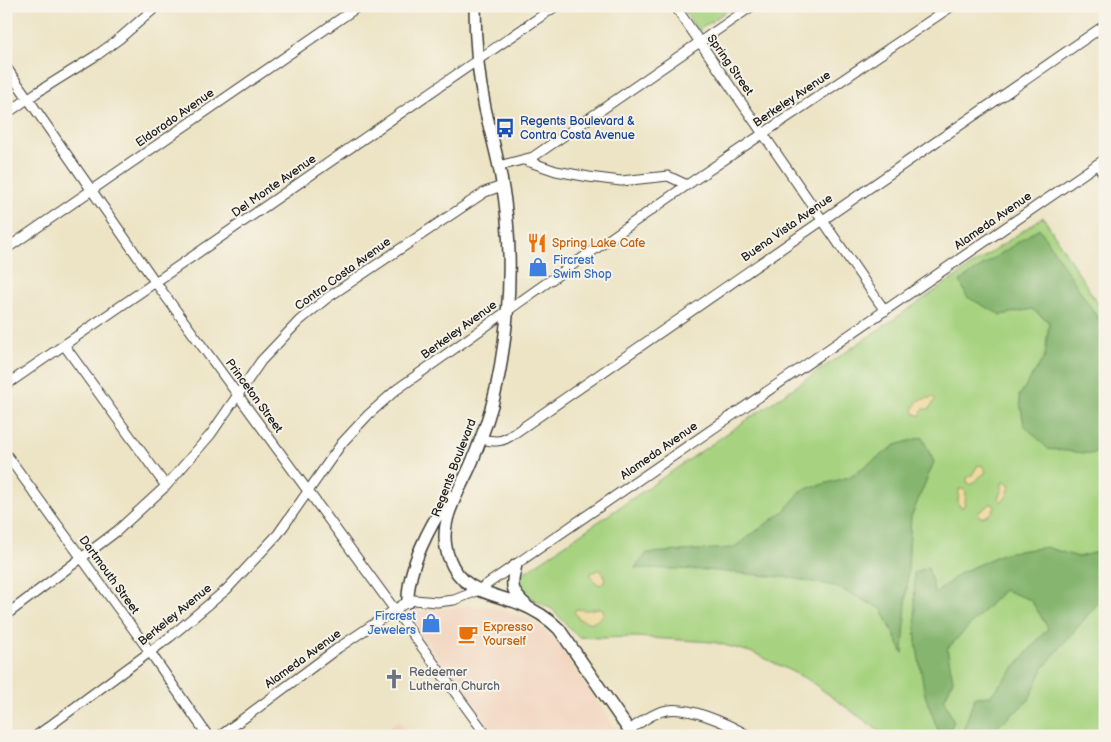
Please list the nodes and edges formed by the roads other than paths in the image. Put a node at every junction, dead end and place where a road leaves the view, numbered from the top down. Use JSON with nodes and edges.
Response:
{"nodes":[{"id":1,"x":157,"y":6,"type":"edge"},
{"id":2,"x":359,"y":6,"type":"edge"},
{"id":3,"x":475,"y":6,"type":"edge"},
{"id":4,"x":556,"y":6,"type":"edge"},
{"id":5,"x":674,"y":6,"type":"edge"},
{"id":6,"x":752,"y":6,"type":"edge"},
{"id":7,"x":952,"y":6,"type":"edge"},
{"id":8,"x":1105,"y":25,"type":"edge"},
{"id":9,"x":699,"y":42,"type":"junction"},
{"id":10,"x":478,"y":60,"type":"junction"},
{"id":11,"x":6,"y":67,"type":"edge"},
{"id":12,"x":28,"y":99,"type":"junction"},
{"id":13,"x":6,"y":114,"type":"edge"},
{"id":14,"x":762,"y":134,"type":"junction"},
{"id":15,"x":524,"y":160,"type":"junction"},
{"id":16,"x":1101,"y":162,"type":"edge"},
{"id":17,"x":499,"y":166,"type":"junction"},
{"id":18,"x":1105,"y":176,"type":"edge"},
{"id":19,"x":687,"y":185,"type":"junction"},
{"id":20,"x":502,"y":186,"type":"junction"},
{"id":21,"x":92,"y":190,"type":"junction"},
{"id":22,"x":822,"y":220,"type":"junction"},
{"id":23,"x":6,"y":249,"type":"edge"},
{"id":24,"x":156,"y":283,"type":"junction"},
{"id":25,"x":507,"y":311,"type":"junction"},
{"id":26,"x":885,"y":311,"type":"junction"},
{"id":27,"x":64,"y":345,"type":"junction"},
{"id":28,"x":6,"y":384,"type":"edge"},
{"id":29,"x":238,"y":395,"type":"junction"},
{"id":30,"x":481,"y":439,"type":"junction"},
{"id":31,"x":6,"y":454,"type":"edge"},
{"id":32,"x":469,"y":470,"type":"junction"},
{"id":33,"x":166,"y":486,"type":"junction"},
{"id":34,"x":308,"y":492,"type":"junction"},
{"id":35,"x":82,"y":558,"type":"junction"},
{"id":36,"x":516,"y":565,"type":"junction"},
{"id":37,"x":478,"y":591,"type":"junction"},
{"id":38,"x":408,"y":602,"type":"junction"},
{"id":39,"x":531,"y":609,"type":"junction"},
{"id":40,"x":394,"y":610,"type":"junction"},
{"id":41,"x":6,"y":615,"type":"edge"},
{"id":42,"x":150,"y":652,"type":"junction"},
{"id":43,"x":631,"y":733,"type":"edge"},
{"id":44,"x":36,"y":736,"type":"edge"},
{"id":45,"x":208,"y":736,"type":"edge"},
{"id":46,"x":220,"y":736,"type":"edge"},
{"id":47,"x":487,"y":736,"type":"edge"},
{"id":48,"x":749,"y":736,"type":"edge"}],
"edges":[{"from":1,"to":12,"type":"street"},
{"from":2,"to":21,"type":"street","name":"Eldorado Avenue"},
{"from":3,"to":10,"type":"main road","name":"Regents Boulevard"},
{"from":4,"to":10,"type":"street","name":"Del Monte Avenue"},
{"from":5,"to":9,"type":"street","name":"Spring Street"},
{"from":6,"to":9,"type":"street"},
{"from":7,"to":14,"type":"street","name":"Berkeley Avenue"},
{"from":8,"to":22,"type":"street","name":"Buena Vista Avenue"},
{"from":9,"to":14,"type":"street","name":"Spring Street"},
{"from":9,"to":15,"type":"street"},
{"from":10,"to":17,"type":"main road","name":"Regents Boulevard"},
{"from":10,"to":24,"type":"street","name":"Del Monte Avenue"},
{"from":11,"to":12,"type":"street","name":"Princeton Street"},
{"from":12,"to":13,"type":"street"},
{"from":12,"to":21,"type":"street","name":"Princeton Street"},
{"from":14,"to":19,"type":"street","name":"Berkeley Avenue"},
{"from":14,"to":22,"type":"street","name":"Spring Street"},
{"from":15,"to":17,"type":"street"},
{"from":15,"to":19,"type":"street"},
{"from":16,"to":18,"type":"street"},
{"from":16,"to":26,"type":"street","name":"Alameda Avenue"},
{"from":17,"to":20,"type":"main road","name":"Regents Boulevard"},
{"from":19,"to":25,"type":"street","name":"Berkeley Avenue"},
{"from":20,"to":25,"type":"main road","name":"Regents Boulevard"},
{"from":20,"to":29,"type":"street","name":"Contra Costa Avenue"},
{"from":21,"to":23,"type":"street","name":"Eldorado Avenue"},
{"from":21,"to":24,"type":"street","name":"Princeton Street"},
{"from":22,"to":26,"type":"street","name":"Spring Street"},
{"from":22,"to":30,"type":"street","name":"Buena Vista Avenue"},
{"from":24,"to":27,"type":"street","name":"Del Monte Avenue"},
{"from":24,"to":29,"type":"street","name":"Princeton Street"},
{"from":25,"to":30,"type":"main road","name":"Regents Boulevard"},
{"from":25,"to":34,"type":"street","name":"Berkeley Avenue"},
{"from":26,"to":36,"type":"street","name":"Alameda Avenue"},
{"from":27,"to":28,"type":"street","name":"Del Monte Avenue"},
{"from":27,"to":33,"type":"street"},
{"from":29,"to":33,"type":"street","name":"Contra Costa Avenue"},
{"from":29,"to":34,"type":"street","name":"Princeton Street"},
{"from":30,"to":32,"type":"main road","name":"Regents Boulevard"},
{"from":31,"to":35,"type":"street","name":"Dartmouth Street"},
{"from":32,"to":37,"type":"main road","name":"Regents Boulevard"},
{"from":32,"to":38,"type":"main road"},
{"from":33,"to":35,"type":"street","name":"Contra Costa Avenue"},
{"from":34,"to":40,"type":"street","name":"Princeton Street"},
{"from":34,"to":42,"type":"street","name":"Berkeley Avenue"},
{"from":35,"to":41,"type":"street","name":"Contra Costa Avenue"},
{"from":35,"to":42,"type":"street","name":"Dartmouth Street"},
{"from":36,"to":37,"type":"street","name":"Alameda Avenue"},
{"from":36,"to":39,"type":"main road"},
{"from":37,"to":38,"type":"street","name":"Alameda Avenue"},
{"from":37,"to":39,"type":"main road","name":"Regents Boulevard"},
{"from":38,"to":40,"type":"street","name":"Alameda Avenue"},
{"from":39,"to":43,"type":"main road","name":"Regents Boulevard"},
{"from":40,"to":46,"type":"street","name":"Alameda Avenue"},
{"from":40,"to":47,"type":"street","name":"Princeton Street"},
{"from":42,"to":44,"type":"street","name":"Berkeley Avenue"},
{"from":42,"to":45,"type":"street","name":"Dartmouth Street"},
{"from":43,"to":48,"type":"street"}]}
